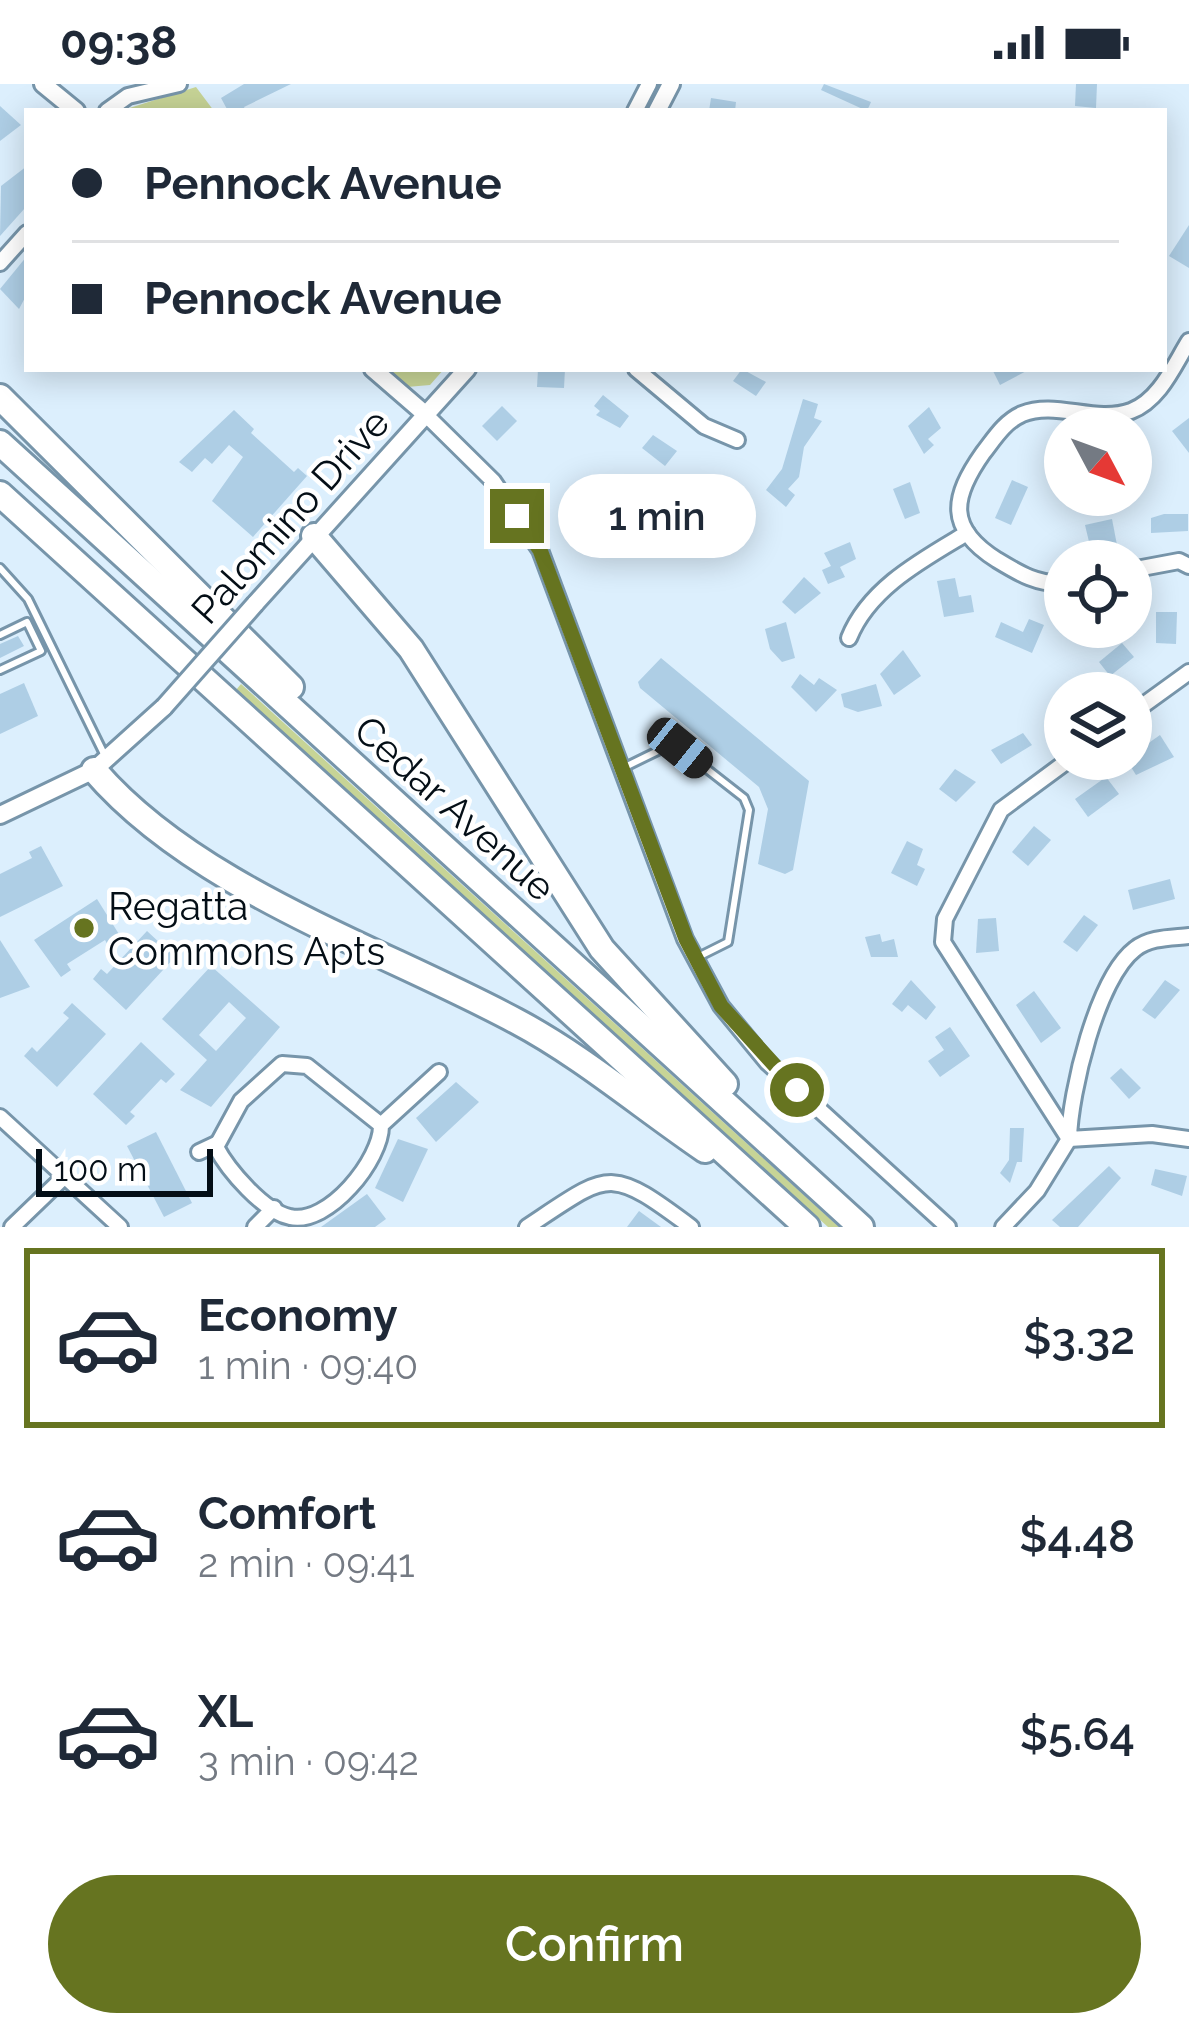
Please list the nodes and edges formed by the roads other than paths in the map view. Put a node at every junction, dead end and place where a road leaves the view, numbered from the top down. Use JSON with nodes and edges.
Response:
{"nodes":[{"id":1,"x":43,"y":84,"type":"edge"},
{"id":2,"x":179,"y":84,"type":"edge"},
{"id":3,"x":72,"y":108,"type":"edge"},
{"id":4,"x":111,"y":108,"type":"edge"},
{"id":5,"x":24,"y":236,"type":"edge"},
{"id":6,"x":0,"y":263,"type":"edge"},
{"id":7,"x":1189,"y":341,"type":"edge"},
{"id":8,"x":376,"y":372,"type":"edge"},
{"id":9,"x":464,"y":372,"type":"edge"},
{"id":10,"x":640,"y":372,"type":"edge"},
{"id":11,"x":0,"y":398,"type":"edge"},
{"id":12,"x":425,"y":414,"type":"junction"},
{"id":13,"x":737,"y":440,"type":"dead end"},
{"id":14,"x":0,"y":443,"type":"edge"},
{"id":15,"x":0,"y":497,"type":"edge"},
{"id":16,"x":967,"y":532,"type":"junction"},
{"id":17,"x":314,"y":536,"type":"junction"},
{"id":18,"x":1152,"y":566,"type":"edge"},
{"id":19,"x":1189,"y":566,"type":"edge"},
{"id":20,"x":0,"y":568,"type":"edge"},
{"id":21,"x":1044,"y":581,"type":"edge"},
{"id":22,"x":0,"y":635,"type":"edge"},
{"id":23,"x":848,"y":638,"type":"dead end"},
{"id":24,"x":0,"y":670,"type":"edge"},
{"id":25,"x":1189,"y":672,"type":"edge"},
{"id":26,"x":1152,"y":699,"type":"edge"},
{"id":27,"x":100,"y":765,"type":"junction"},
{"id":28,"x":622,"y":769,"type":"junction"},
{"id":29,"x":1044,"y":778,"type":"edge"},
{"id":30,"x":371,"y":780,"type":"junction"},
{"id":31,"x":0,"y":815,"type":"edge"},
{"id":32,"x":1189,"y":936,"type":"edge"},
{"id":33,"x":695,"y":957,"type":"junction"},
{"id":34,"x":439,"y":1072,"type":"dead end"},
{"id":35,"x":0,"y":1117,"type":"edge"},
{"id":36,"x":381,"y":1125,"type":"junction"},
{"id":37,"x":1070,"y":1139,"type":"junction"},
{"id":38,"x":1189,"y":1139,"type":"edge"},
{"id":39,"x":216,"y":1144,"type":"junction"},
{"id":40,"x":199,"y":1152,"type":"dead end"},
{"id":41,"x":65,"y":1176,"type":"junction"},
{"id":42,"x":819,"y":1188,"type":"junction"},
{"id":43,"x":779,"y":1201,"type":"junction"},
{"id":44,"x":274,"y":1208,"type":"junction"},
{"id":45,"x":12,"y":1227,"type":"edge"},
{"id":46,"x":120,"y":1227,"type":"edge"},
{"id":47,"x":255,"y":1227,"type":"edge"},
{"id":48,"x":526,"y":1227,"type":"edge"},
{"id":49,"x":691,"y":1227,"type":"edge"},
{"id":50,"x":807,"y":1227,"type":"edge"},
{"id":51,"x":861,"y":1227,"type":"edge"},
{"id":52,"x":948,"y":1227,"type":"edge"},
{"id":53,"x":1003,"y":1227,"type":"edge"}],
"edges":[{"from":1,"to":3,"type":"street"},
{"from":2,"to":4,"type":"street"},
{"from":5,"to":6,"type":"street"},
{"from":7,"to":16,"type":"street"},
{"from":8,"to":12,"type":"street"},
{"from":9,"to":12,"type":"street","name":"Palomino Drive"},
{"from":10,"to":13,"type":"street"},
{"from":11,"to":30,"type":"highway"},
{"from":12,"to":17,"type":"street","name":"Palomino Drive"},
{"from":12,"to":28,"type":"street"},
{"from":14,"to":30,"type":"highway","name":"Cedar Avenue"},
{"from":15,"to":43,"type":"highway","name":"Cedar Avenue"},
{"from":16,"to":21,"type":"street"},
{"from":16,"to":23,"type":"street"},
{"from":17,"to":27,"type":"street","name":"Palomino Drive","bridge":true},
{"from":17,"to":42,"type":"highway"},
{"from":18,"to":19,"type":"street"},
{"from":20,"to":27,"type":"lane"},
{"from":22,"to":24,"type":"lane"},
{"from":25,"to":26,"type":"street"},
{"from":27,"to":31,"type":"street","name":"Palomino Drive"},
{"from":27,"to":43,"type":"highway"},
{"from":28,"to":33,"type":"street"},
{"from":28,"to":33,"type":"lane"},
{"from":29,"to":37,"type":"street"},
{"from":30,"to":42,"type":"highway","name":"Cedar Avenue"},
{"from":32,"to":37,"type":"street"},
{"from":33,"to":52,"type":"street"},
{"from":34,"to":36,"type":"street"},
{"from":35,"to":41,"type":"street"},
{"from":36,"to":39,"type":"street"},
{"from":36,"to":44,"type":"street"},
{"from":37,"to":38,"type":"street"},
{"from":37,"to":53,"type":"street"},
{"from":39,"to":40,"type":"street"},
{"from":39,"to":44,"type":"street"},
{"from":41,"to":45,"type":"street"},
{"from":41,"to":46,"type":"street"},
{"from":42,"to":51,"type":"highway","name":"Cedar Avenue"},
{"from":43,"to":50,"type":"highway","name":"Cedar Avenue"},
{"from":44,"to":47,"type":"street"},
{"from":48,"to":49,"type":"street"}]}
